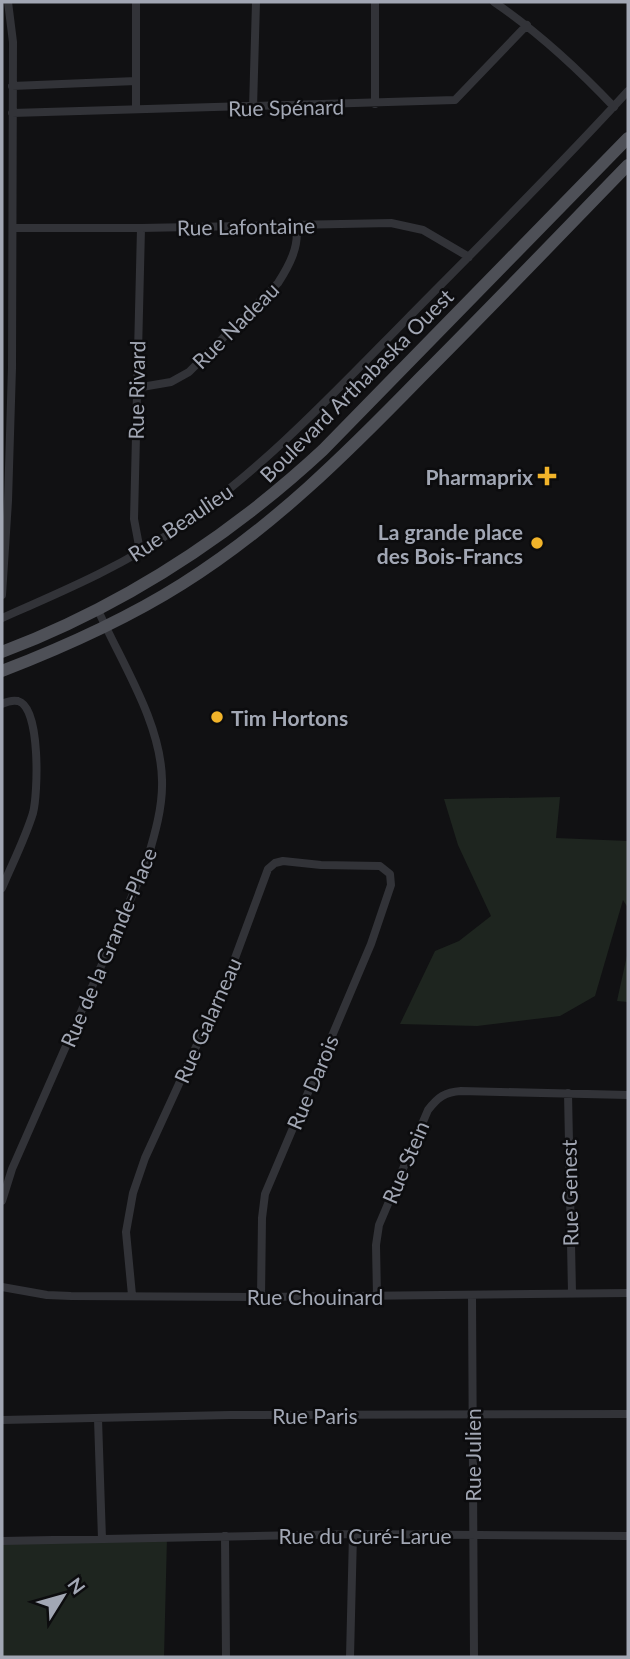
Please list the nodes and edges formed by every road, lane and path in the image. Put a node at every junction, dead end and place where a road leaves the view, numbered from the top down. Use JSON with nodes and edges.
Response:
{"nodes":[{"id":1,"x":8,"y":2,"type":"edge"},
{"id":2,"x":136,"y":2,"type":"edge"},
{"id":3,"x":256,"y":2,"type":"edge"},
{"id":4,"x":375,"y":2,"type":"edge"},
{"id":5,"x":494,"y":2,"type":"edge"},
{"id":6,"x":527,"y":25,"type":"junction"},
{"id":7,"x":136,"y":81,"type":"junction"},
{"id":8,"x":12,"y":86,"type":"junction"},
{"id":9,"x":628,"y":91,"type":"edge"},
{"id":10,"x":375,"y":104,"type":"junction"},
{"id":11,"x":614,"y":107,"type":"junction"},
{"id":12,"x":253,"y":108,"type":"junction"},
{"id":13,"x":136,"y":109,"type":"junction"},
{"id":14,"x":12,"y":113,"type":"junction"},
{"id":15,"x":628,"y":138,"type":"edge"},
{"id":16,"x":628,"y":165,"type":"edge"},
{"id":17,"x":296,"y":225,"type":"junction"},
{"id":18,"x":14,"y":228,"type":"junction"},
{"id":19,"x":141,"y":229,"type":"junction"},
{"id":20,"x":469,"y":257,"type":"junction"},
{"id":21,"x":136,"y":388,"type":"junction"},
{"id":22,"x":5,"y":501,"type":"edge"},
{"id":23,"x":140,"y":551,"type":"junction"},
{"id":24,"x":2,"y":595,"type":"edge"},
{"id":25,"x":98,"y":610,"type":"junction"},
{"id":26,"x":2,"y":618,"type":"edge"},
{"id":27,"x":105,"y":627,"type":"junction"},
{"id":28,"x":2,"y":652,"type":"edge"},
{"id":29,"x":2,"y":671,"type":"edge"},
{"id":30,"x":2,"y":704,"type":"edge"},
{"id":31,"x":390,"y":874,"type":"joint"},
{"id":32,"x":2,"y":888,"type":"edge"},
{"id":33,"x":568,"y":1093,"type":"junction"},
{"id":34,"x":628,"y":1095,"type":"edge"},
{"id":35,"x":2,"y":1202,"type":"edge"},
{"id":36,"x":2,"y":1287,"type":"edge"},
{"id":37,"x":572,"y":1293,"type":"junction"},
{"id":38,"x":628,"y":1293,"type":"edge"},
{"id":39,"x":132,"y":1295,"type":"junction"},
{"id":40,"x":472,"y":1295,"type":"junction"},
{"id":41,"x":377,"y":1296,"type":"junction"},
{"id":42,"x":261,"y":1297,"type":"junction"},
{"id":43,"x":628,"y":1414,"type":"edge"},
{"id":44,"x":472,"y":1416,"type":"junction"},
{"id":45,"x":98,"y":1419,"type":"junction"},
{"id":46,"x":2,"y":1420,"type":"edge"},
{"id":47,"x":353,"y":1534,"type":"junction"},
{"id":48,"x":473,"y":1535,"type":"junction"},
{"id":49,"x":226,"y":1536,"type":"junction"},
{"id":50,"x":628,"y":1536,"type":"edge"},
{"id":51,"x":102,"y":1539,"type":"junction"},
{"id":52,"x":2,"y":1541,"type":"edge"},
{"id":53,"x":226,"y":1657,"type":"edge"},
{"id":54,"x":350,"y":1657,"type":"edge"},
{"id":55,"x":474,"y":1657,"type":"edge"}],
"edges":[{"from":1,"to":8,"type":"street"},
{"from":2,"to":7,"type":"street"},
{"from":3,"to":12,"type":"street"},
{"from":4,"to":10,"type":"street"},
{"from":5,"to":6,"type":"street"},
{"from":6,"to":10,"type":"street","name":"Rue Spénard"},
{"from":6,"to":11,"type":"street"},
{"from":7,"to":8,"type":"street"},
{"from":7,"to":13,"type":"street"},
{"from":8,"to":14,"type":"street"},
{"from":9,"to":11,"type":"street","name":"Rue Beaulieu"},
{"from":10,"to":12,"type":"street","name":"Rue Spénard"},
{"from":11,"to":20,"type":"street","name":"Rue Beaulieu"},
{"from":12,"to":13,"type":"street","name":"Rue Spénard"},
{"from":13,"to":14,"type":"street","name":"Rue Spénard"},
{"from":14,"to":18,"type":"street"},
{"from":15,"to":25,"type":"main road","name":"Boulevard Arthabaska Ouest"},
{"from":16,"to":27,"type":"main road","name":"Boulevard Arthabaska Ouest"},
{"from":17,"to":19,"type":"street","name":"Rue Lafontaine"},
{"from":17,"to":20,"type":"street","name":"Rue Lafontaine"},
{"from":17,"to":21,"type":"street","name":"Rue Nadeau"},
{"from":18,"to":19,"type":"street","name":"Rue Lafontaine"},
{"from":18,"to":22,"type":"street"},
{"from":19,"to":21,"type":"street","name":"Rue Rivard"},
{"from":20,"to":23,"type":"street","name":"Rue Beaulieu"},
{"from":21,"to":23,"type":"street","name":"Rue Rivard"},
{"from":22,"to":24,"type":"street"},
{"from":23,"to":26,"type":"street","name":"Rue Beaulieu"},
{"from":25,"to":27,"type":"street","name":"Rue de la Grande-Place"},
{"from":25,"to":28,"type":"main road","name":"Boulevard Arthabaska Ouest"},
{"from":27,"to":29,"type":"main road","name":"Boulevard Arthabaska Ouest"},
{"from":27,"to":35,"type":"street","name":"Rue de la Grande-Place"},
{"from":30,"to":32,"type":"street"},
{"from":31,"to":39,"type":"street","name":"Rue Galarneau"},
{"from":31,"to":42,"type":"street","name":"Rue Darois"},
{"from":33,"to":34,"type":"street","name":"Rue Stein"},
{"from":33,"to":37,"type":"street","name":"Rue Genest"},
{"from":33,"to":41,"type":"street","name":"Rue Stein"},
{"from":36,"to":39,"type":"street","name":"Rue Chouinard"},
{"from":37,"to":38,"type":"street","name":"Rue Chouinard"},
{"from":37,"to":40,"type":"street","name":"Rue Chouinard"},
{"from":39,"to":42,"type":"street","name":"Rue Chouinard"},
{"from":40,"to":41,"type":"street","name":"Rue Chouinard"},
{"from":40,"to":44,"type":"street","name":"Rue Julien"},
{"from":41,"to":42,"type":"street","name":"Rue Chouinard"},
{"from":43,"to":44,"type":"street","name":"Rue Paris"},
{"from":44,"to":45,"type":"street","name":"Rue Paris"},
{"from":44,"to":48,"type":"street","name":"Rue Julien"},
{"from":45,"to":46,"type":"street","name":"Rue Paris"},
{"from":45,"to":51,"type":"street"},
{"from":47,"to":48,"type":"street","name":"Rue du Curé-Larue"},
{"from":47,"to":49,"type":"street","name":"Rue du Curé-Larue"},
{"from":47,"to":54,"type":"street"},
{"from":48,"to":50,"type":"street","name":"Rue du Curé-Larue"},
{"from":48,"to":55,"type":"street","name":"Rue Julien"},
{"from":49,"to":51,"type":"street","name":"Rue du Curé-Larue"},
{"from":49,"to":53,"type":"street"},
{"from":51,"to":52,"type":"street","name":"Rue du Curé-Larue"}]}
